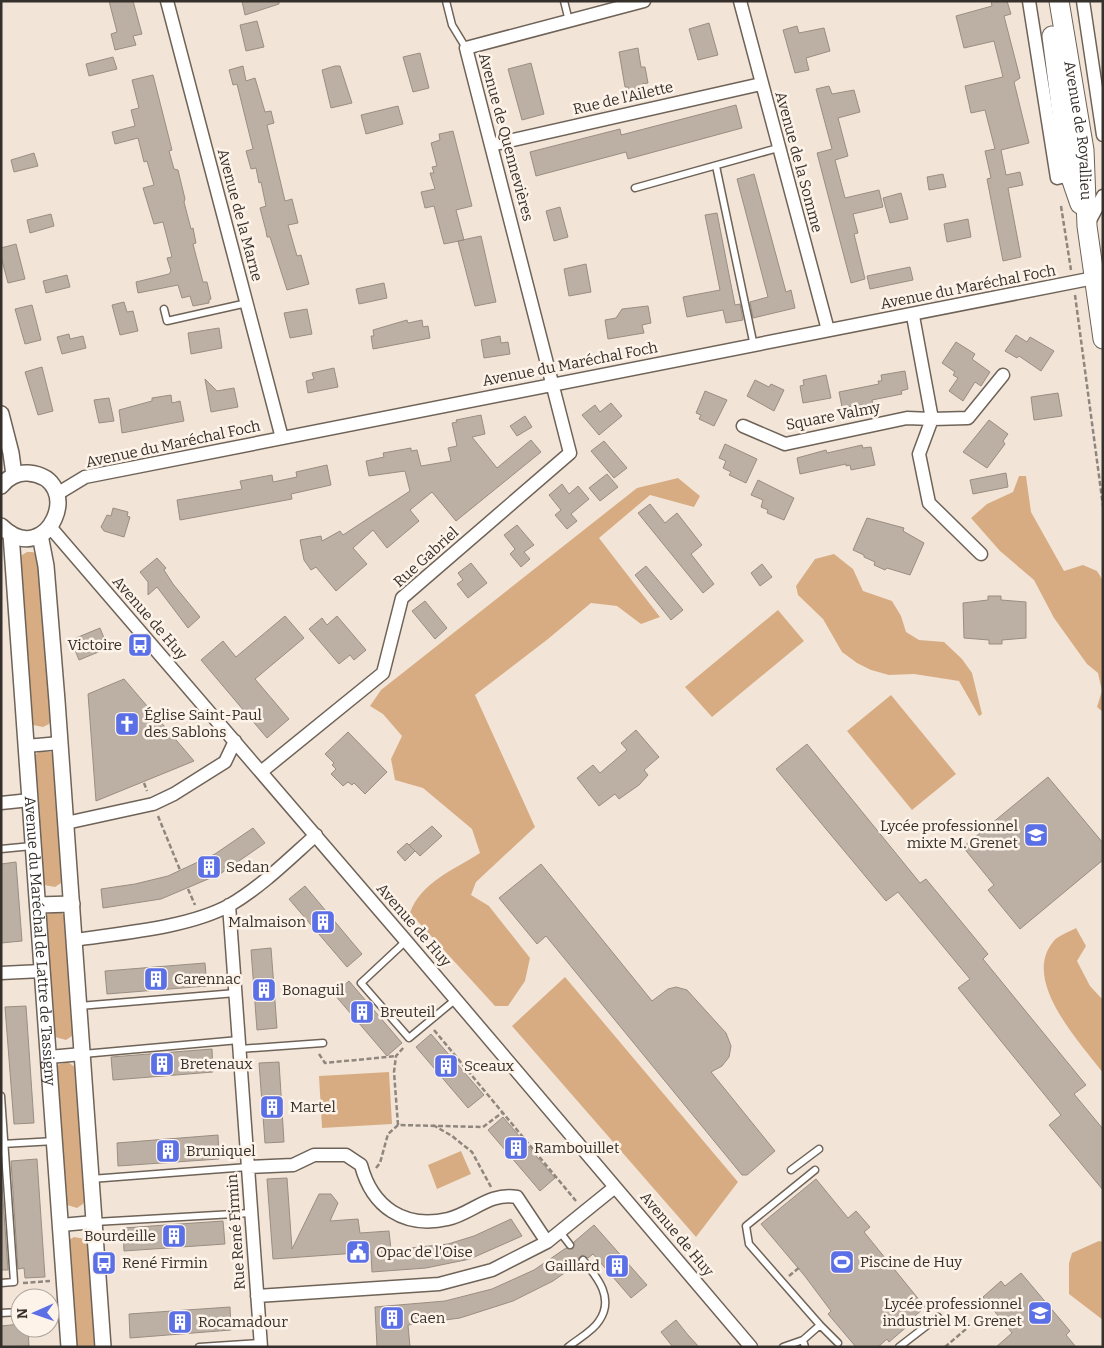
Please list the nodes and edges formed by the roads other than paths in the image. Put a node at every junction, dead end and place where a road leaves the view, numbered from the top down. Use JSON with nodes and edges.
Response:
{"nodes":[{"id":1,"x":167,"y":1,"type":"edge"},
{"id":2,"x":446,"y":1,"type":"edge"},
{"id":3,"x":564,"y":1,"type":"edge"},
{"id":4,"x":644,"y":1,"type":"edge"},
{"id":5,"x":740,"y":1,"type":"edge"},
{"id":6,"x":1029,"y":1,"type":"edge"},
{"id":7,"x":1048,"y":1,"type":"edge"},
{"id":8,"x":1059,"y":1,"type":"edge"},
{"id":9,"x":1083,"y":1,"type":"edge"},
{"id":10,"x":569,"y":21,"type":"junction"},
{"id":11,"x":466,"y":48,"type":"junction"},
{"id":12,"x":761,"y":84,"type":"junction"},
{"id":13,"x":1103,"y":135,"type":"edge"},
{"id":14,"x":491,"y":145,"type":"junction"},
{"id":15,"x":778,"y":148,"type":"junction"},
{"id":16,"x":716,"y":166,"type":"junction"},
{"id":17,"x":1064,"y":176,"type":"junction"},
{"id":18,"x":635,"y":188,"type":"dead end"},
{"id":19,"x":1103,"y":196,"type":"edge"},
{"id":20,"x":1087,"y":226,"type":"junction"},
{"id":21,"x":1094,"y":278,"type":"junction"},
{"id":22,"x":247,"y":303,"type":"junction"},
{"id":23,"x":164,"y":309,"type":"dead end"},
{"id":24,"x":913,"y":316,"type":"junction"},
{"id":25,"x":828,"y":330,"type":"junction"},
{"id":26,"x":1103,"y":338,"type":"edge"},
{"id":27,"x":754,"y":346,"type":"junction"},
{"id":28,"x":1003,"y":375,"type":"dead end"},
{"id":29,"x":552,"y":384,"type":"junction"},
{"id":30,"x":1,"y":414,"type":"edge"},
{"id":31,"x":932,"y":419,"type":"junction"},
{"id":32,"x":743,"y":426,"type":"dead end"},
{"id":33,"x":282,"y":438,"type":"junction"},
{"id":34,"x":14,"y":475,"type":"junction"},
{"id":35,"x":1,"y":486,"type":"edge"},
{"id":36,"x":57,"y":494,"type":"junction"},
{"id":37,"x":4,"y":529,"type":"edge"},
{"id":38,"x":46,"y":531,"type":"junction"},
{"id":39,"x":981,"y":554,"type":"dead end"},
{"id":40,"x":235,"y":741,"type":"junction"},
{"id":41,"x":60,"y":743,"type":"junction"},
{"id":42,"x":26,"y":746,"type":"junction"},
{"id":43,"x":261,"y":772,"type":"junction"},
{"id":44,"x":30,"y":800,"type":"junction"},
{"id":45,"x":1,"y":803,"type":"edge"},
{"id":46,"x":66,"y":823,"type":"junction"},
{"id":47,"x":316,"y":835,"type":"junction"},
{"id":48,"x":34,"y":846,"type":"junction"},
{"id":49,"x":1,"y":849,"type":"edge"},
{"id":50,"x":72,"y":904,"type":"junction"},
{"id":51,"x":38,"y":905,"type":"junction"},
{"id":52,"x":230,"y":905,"type":"junction"},
{"id":53,"x":74,"y":940,"type":"junction"},
{"id":54,"x":406,"y":941,"type":"junction"},
{"id":55,"x":42,"y":971,"type":"junction"},
{"id":56,"x":1,"y":973,"type":"edge"},
{"id":57,"x":236,"y":994,"type":"junction"},
{"id":58,"x":456,"y":999,"type":"junction"},
{"id":59,"x":79,"y":1006,"type":"junction"},
{"id":60,"x":323,"y":1043,"type":"dead end"},
{"id":61,"x":239,"y":1044,"type":"junction"},
{"id":62,"x":82,"y":1054,"type":"junction"},
{"id":63,"x":49,"y":1057,"type":"junction"},
{"id":64,"x":1,"y":1096,"type":"edge"},
{"id":65,"x":55,"y":1141,"type":"junction"},
{"id":66,"x":3,"y":1144,"type":"edge"},
{"id":67,"x":819,"y":1149,"type":"dead end"},
{"id":68,"x":248,"y":1167,"type":"junction"},
{"id":69,"x":791,"y":1170,"type":"dead end"},
{"id":70,"x":815,"y":1170,"type":"dead end"},
{"id":71,"x":91,"y":1179,"type":"junction"},
{"id":72,"x":615,"y":1187,"type":"junction"},
{"id":73,"x":251,"y":1212,"type":"junction"},
{"id":74,"x":94,"y":1222,"type":"junction"},
{"id":75,"x":61,"y":1225,"type":"junction"},
{"id":76,"x":560,"y":1232,"type":"junction"},
{"id":77,"x":547,"y":1242,"type":"junction"},
{"id":78,"x":570,"y":1245,"type":"dead end"},
{"id":79,"x":583,"y":1260,"type":"dead end"},
{"id":80,"x":1,"y":1283,"type":"edge"},
{"id":81,"x":257,"y":1296,"type":"junction"},
{"id":82,"x":60,"y":1309,"type":"edge"},
{"id":83,"x":67,"y":1309,"type":"junction"},
{"id":84,"x":938,"y":1317,"type":"dead end"},
{"id":85,"x":820,"y":1325,"type":"junction"},
{"id":86,"x":804,"y":1343,"type":"edge"},
{"id":87,"x":838,"y":1343,"type":"dead end"},
{"id":88,"x":260,"y":1345,"type":"edge"},
{"id":89,"x":69,"y":1347,"type":"edge"},
{"id":90,"x":103,"y":1347,"type":"edge"},
{"id":91,"x":199,"y":1347,"type":"edge"},
{"id":92,"x":568,"y":1347,"type":"edge"},
{"id":93,"x":751,"y":1347,"type":"edge"},
{"id":94,"x":783,"y":1347,"type":"edge"},
{"id":95,"x":899,"y":1347,"type":"edge"}],
"edges":[{"from":1,"to":22,"type":"street","name":"Avenue de la Marne"},
{"from":2,"to":11,"type":"lane"},
{"from":3,"to":10,"type":"lane"},
{"from":4,"to":10,"type":"street","name":"Avenue de Quennevières"},
{"from":5,"to":12,"type":"street","name":"Avenue de la Somme"},
{"from":6,"to":17,"type":"street","name":"Avenue de Royallieu"},
{"from":7,"to":17,"type":"main road","name":"Avenue de Royallieu"},
{"from":8,"to":20,"type":"main road","name":"Avenue de Royallieu"},
{"from":9,"to":13,"type":"street","name":"Avenue de Royallieu"},
{"from":10,"to":11,"type":"street","name":"Avenue de Quennevières"},
{"from":11,"to":14,"type":"street","name":"Avenue de Quennevières"},
{"from":12,"to":14,"type":"street","name":"Rue de l'Ailette"},
{"from":12,"to":15,"type":"street","name":"Avenue de la Somme"},
{"from":14,"to":29,"type":"street","name":"Avenue de Quennevières"},
{"from":15,"to":16,"type":"lane"},
{"from":15,"to":25,"type":"street","name":"Avenue de la Somme"},
{"from":16,"to":18,"type":"lane"},
{"from":16,"to":27,"type":"lane"},
{"from":17,"to":20,"type":"main road","name":"Avenue de Royallieu"},
{"from":19,"to":20,"type":"street","name":"Avenue de Royallieu"},
{"from":20,"to":21,"type":"main road"},
{"from":21,"to":24,"type":"street","name":"Avenue du Maréchal Foch"},
{"from":21,"to":26,"type":"main road"},
{"from":22,"to":23,"type":"lane"},
{"from":22,"to":33,"type":"street","name":"Avenue de la Marne"},
{"from":24,"to":25,"type":"street","name":"Avenue du Maréchal Foch"},
{"from":24,"to":31,"type":"street"},
{"from":25,"to":27,"type":"street","name":"Avenue du Maréchal Foch"},
{"from":27,"to":29,"type":"street","name":"Avenue du Maréchal Foch"},
{"from":28,"to":31,"type":"street","name":"Square Valmy"},
{"from":29,"to":33,"type":"street","name":"Avenue du Maréchal Foch"},
{"from":29,"to":43,"type":"street","name":"Rue Gabriel"},
{"from":30,"to":34,"type":"street"},
{"from":31,"to":32,"type":"street","name":"Square Valmy"},
{"from":31,"to":39,"type":"street"},
{"from":33,"to":36,"type":"street","name":"Avenue du Maréchal Foch"},
{"from":34,"to":35,"type":"street"},
{"from":34,"to":36,"type":"street"},
{"from":36,"to":38,"type":"street"},
{"from":37,"to":38,"type":"street"},
{"from":37,"to":42,"type":"street","name":"Avenue du Maréchal de Lattre de Tassigny"},
{"from":38,"to":40,"type":"street","name":"Avenue de Huy"},
{"from":38,"to":41,"type":"street"},
{"from":40,"to":43,"type":"street","name":"Avenue de Huy"},
{"from":40,"to":46,"type":"street"},
{"from":41,"to":42,"type":"street"},
{"from":41,"to":46,"type":"street"},
{"from":42,"to":44,"type":"street","name":"Avenue du Maréchal de Lattre de Tassigny"},
{"from":43,"to":47,"type":"street","name":"Avenue de Huy"},
{"from":44,"to":45,"type":"street"},
{"from":44,"to":48,"type":"street","name":"Avenue du Maréchal de Lattre de Tassigny"},
{"from":46,"to":50,"type":"street"},
{"from":47,"to":52,"type":"street"},
{"from":47,"to":54,"type":"street","name":"Avenue de Huy"},
{"from":48,"to":49,"type":"lane"},
{"from":48,"to":51,"type":"street","name":"Avenue du Maréchal de Lattre de Tassigny"},
{"from":50,"to":51,"type":"street"},
{"from":50,"to":53,"type":"street"},
{"from":51,"to":55,"type":"street","name":"Avenue du Maréchal de Lattre de Tassigny"},
{"from":52,"to":53,"type":"street"},
{"from":52,"to":57,"type":"street","name":"Rue René Firmin"},
{"from":53,"to":59,"type":"street"},
{"from":54,"to":58,"type":"street","name":"Avenue de Huy"},
{"from":54,"to":58,"type":"lane"},
{"from":55,"to":56,"type":"street"},
{"from":55,"to":63,"type":"street","name":"Avenue du Maréchal de Lattre de Tassigny"},
{"from":57,"to":59,"type":"lane"},
{"from":57,"to":61,"type":"street","name":"Rue René Firmin"},
{"from":58,"to":72,"type":"street","name":"Avenue de Huy"},
{"from":59,"to":62,"type":"street"},
{"from":60,"to":61,"type":"lane"},
{"from":61,"to":62,"type":"lane"},
{"from":61,"to":68,"type":"street","name":"Rue René Firmin"},
{"from":62,"to":63,"type":"street"},
{"from":62,"to":71,"type":"street"},
{"from":63,"to":65,"type":"street","name":"Avenue du Maréchal de Lattre de Tassigny"},
{"from":64,"to":66,"type":"lane"},
{"from":65,"to":66,"type":"lane"},
{"from":65,"to":75,"type":"street","name":"Avenue du Maréchal de Lattre de Tassigny"},
{"from":66,"to":80,"type":"lane"},
{"from":67,"to":69,"type":"lane"},
{"from":68,"to":71,"type":"lane"},
{"from":68,"to":73,"type":"street","name":"Rue René Firmin"},
{"from":68,"to":77,"type":"street"},
{"from":70,"to":85,"type":"lane"},
{"from":71,"to":74,"type":"street"},
{"from":72,"to":76,"type":"street"},
{"from":72,"to":93,"type":"street","name":"Avenue de Huy"},
{"from":73,"to":74,"type":"lane"},
{"from":73,"to":81,"type":"street","name":"Rue René Firmin"},
{"from":74,"to":75,"type":"street"},
{"from":74,"to":90,"type":"street"},
{"from":75,"to":83,"type":"street","name":"Avenue du Maréchal de Lattre de Tassigny"},
{"from":76,"to":77,"type":"street"},
{"from":76,"to":78,"type":"lane"},
{"from":77,"to":81,"type":"street"},
{"from":79,"to":92,"type":"lane"},
{"from":81,"to":88,"type":"street","name":"Rue René Firmin"},
{"from":82,"to":83,"type":"lane"},
{"from":83,"to":89,"type":"street","name":"Avenue du Maréchal de Lattre de Tassigny"},
{"from":84,"to":95,"type":"lane"},
{"from":85,"to":86,"type":"lane"},
{"from":85,"to":87,"type":"lane"},
{"from":86,"to":94,"type":"lane"},
{"from":88,"to":91,"type":"lane"}]}
